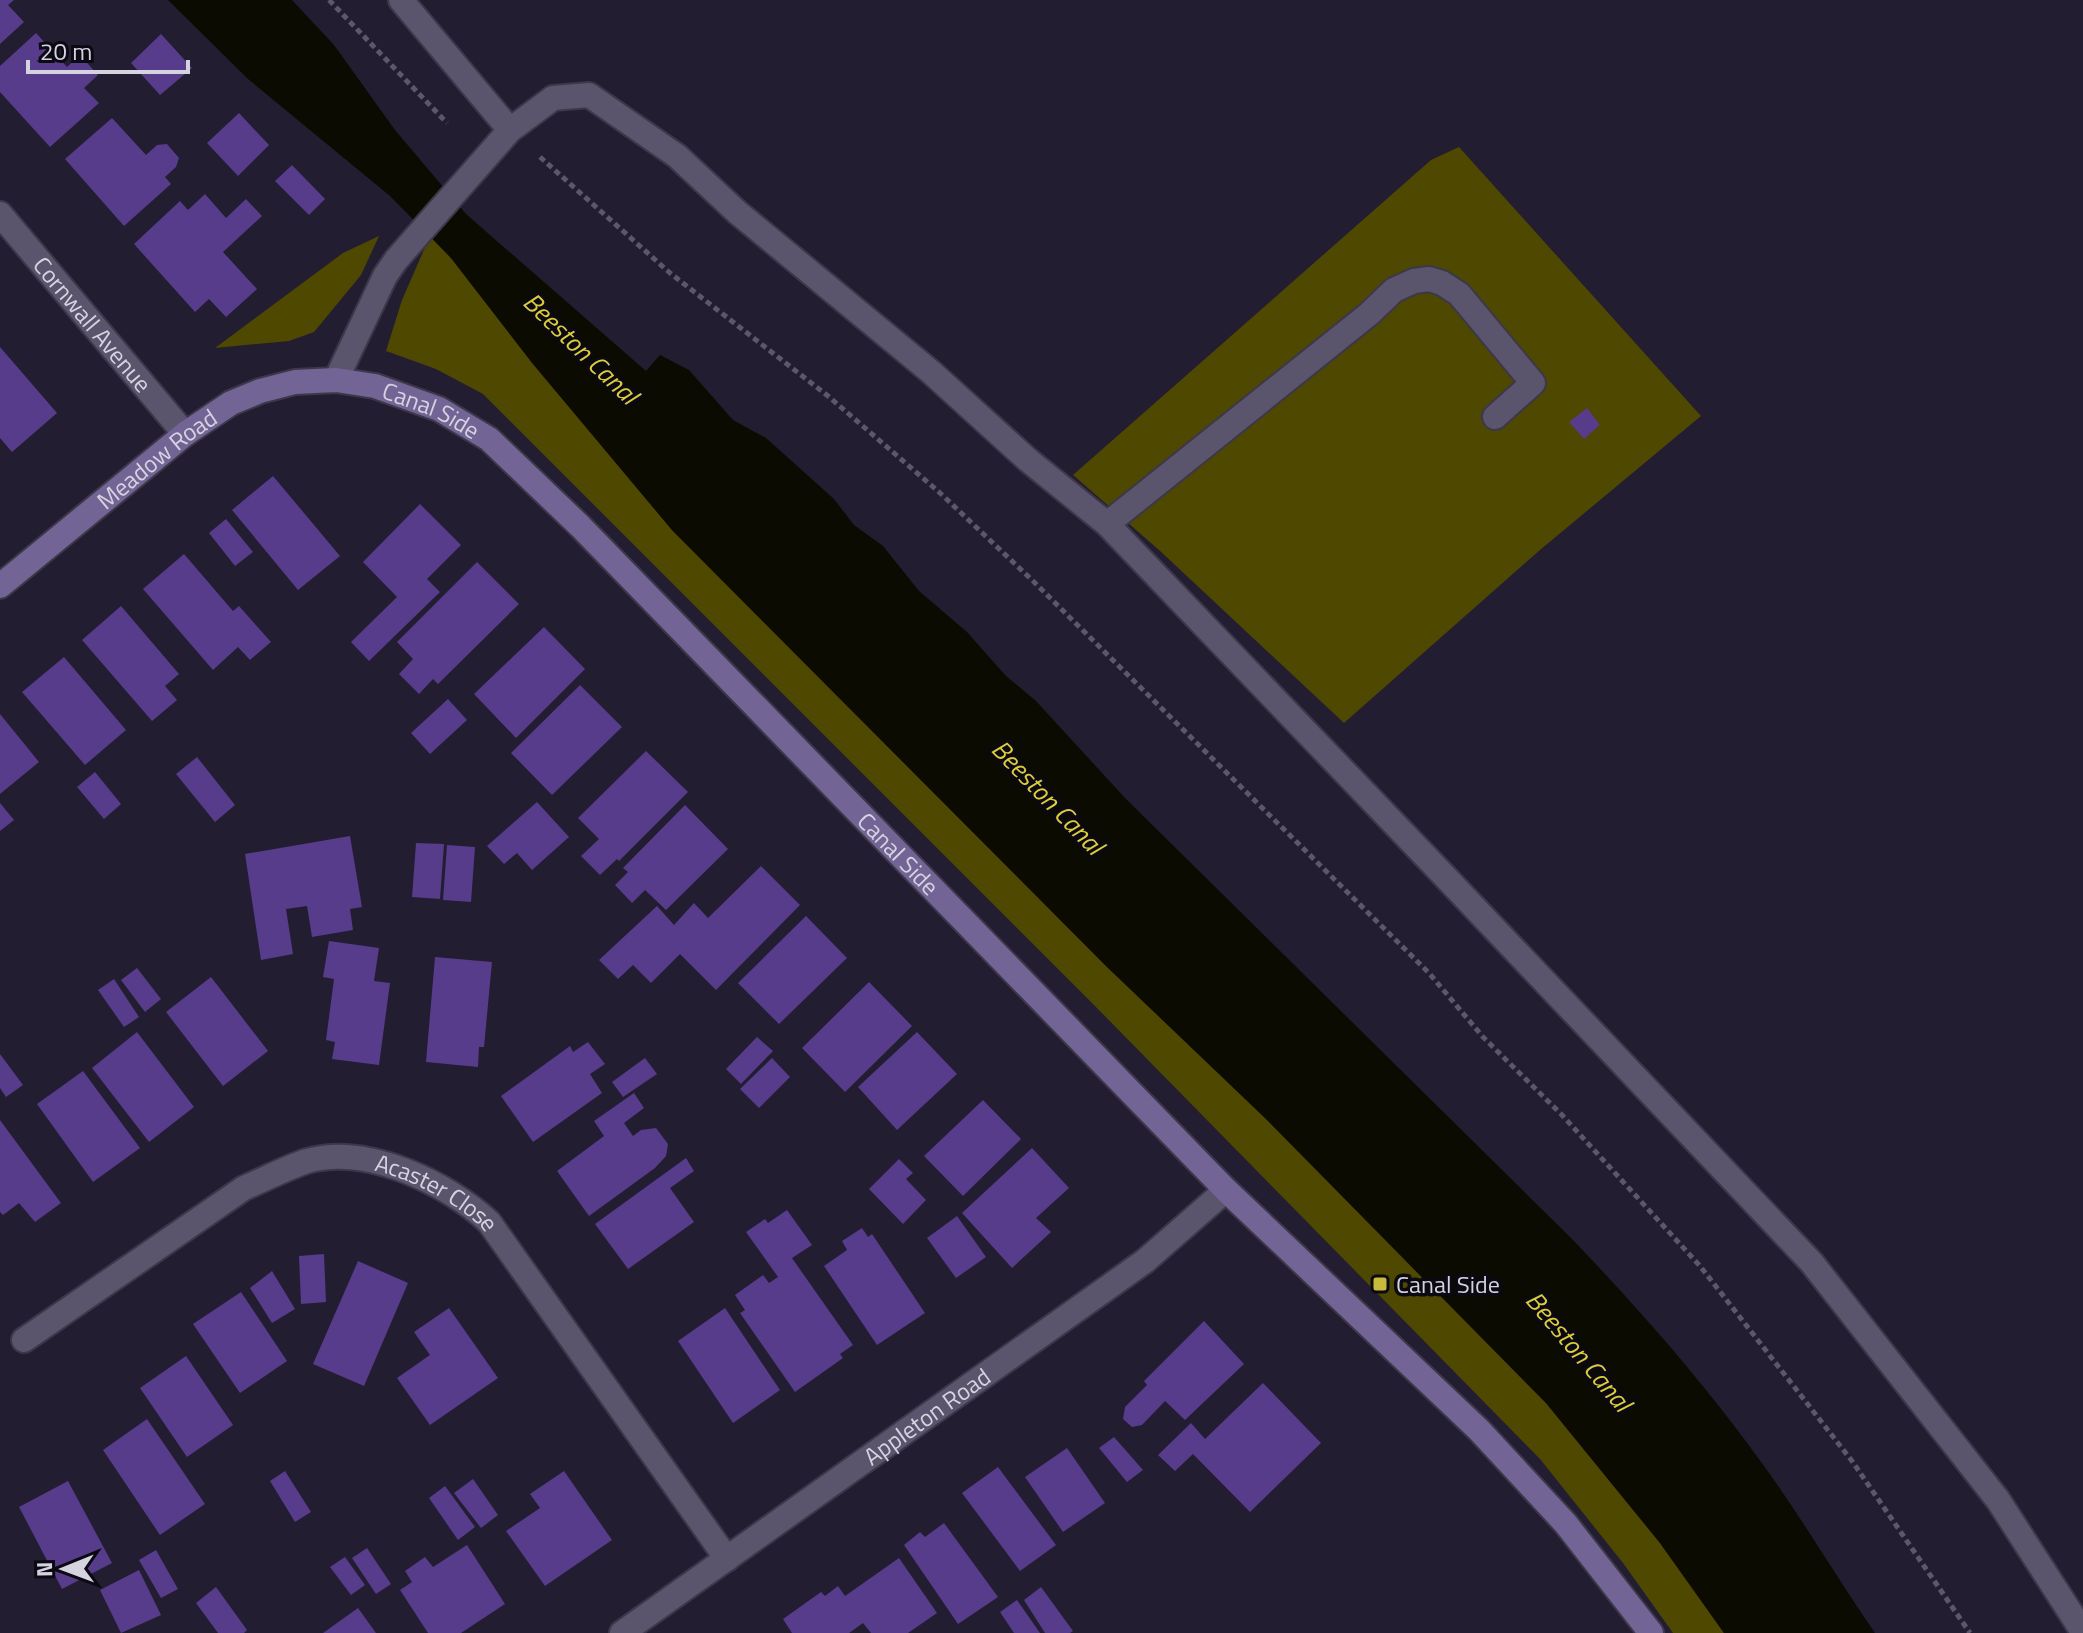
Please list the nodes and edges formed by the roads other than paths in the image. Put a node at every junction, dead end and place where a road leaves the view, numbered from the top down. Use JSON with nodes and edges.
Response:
{"nodes":[{"id":1,"x":401,"y":0,"type":"edge"},
{"id":2,"x":510,"y":130,"type":"junction"},
{"id":3,"x":0,"y":214,"type":"edge"},
{"id":4,"x":336,"y":380,"type":"junction"},
{"id":5,"x":1495,"y":417,"type":"dead end"},
{"id":6,"x":185,"y":434,"type":"junction"},
{"id":7,"x":1107,"y":524,"type":"junction"},
{"id":8,"x":0,"y":586,"type":"edge"},
{"id":9,"x":1226,"y":1190,"type":"junction"},
{"id":10,"x":24,"y":1340,"type":"dead end"},
{"id":11,"x":727,"y":1559,"type":"junction"},
{"id":12,"x":2083,"y":1632,"type":"edge"},
{"id":13,"x":622,"y":1633,"type":"edge"},
{"id":14,"x":1651,"y":1633,"type":"edge"}],
"edges":[{"from":1,"to":2,"type":"street"},
{"from":2,"to":4,"type":"street"},
{"from":2,"to":7,"type":"street"},
{"from":3,"to":6,"type":"street","name":"Cornwall Avenue"},
{"from":4,"to":6,"type":"street","name":"Meadow Road"},
{"from":4,"to":9,"type":"street","name":"Canal Side"},
{"from":5,"to":7,"type":"street"},
{"from":6,"to":8,"type":"street","name":"Meadow Road"},
{"from":7,"to":12,"type":"street"},
{"from":9,"to":11,"type":"street","name":"Appleton Road"},
{"from":9,"to":14,"type":"street","name":"Canal Side"},
{"from":10,"to":11,"type":"street","name":"Acaster Close"},
{"from":11,"to":13,"type":"street","name":"Appleton Road"}]}
